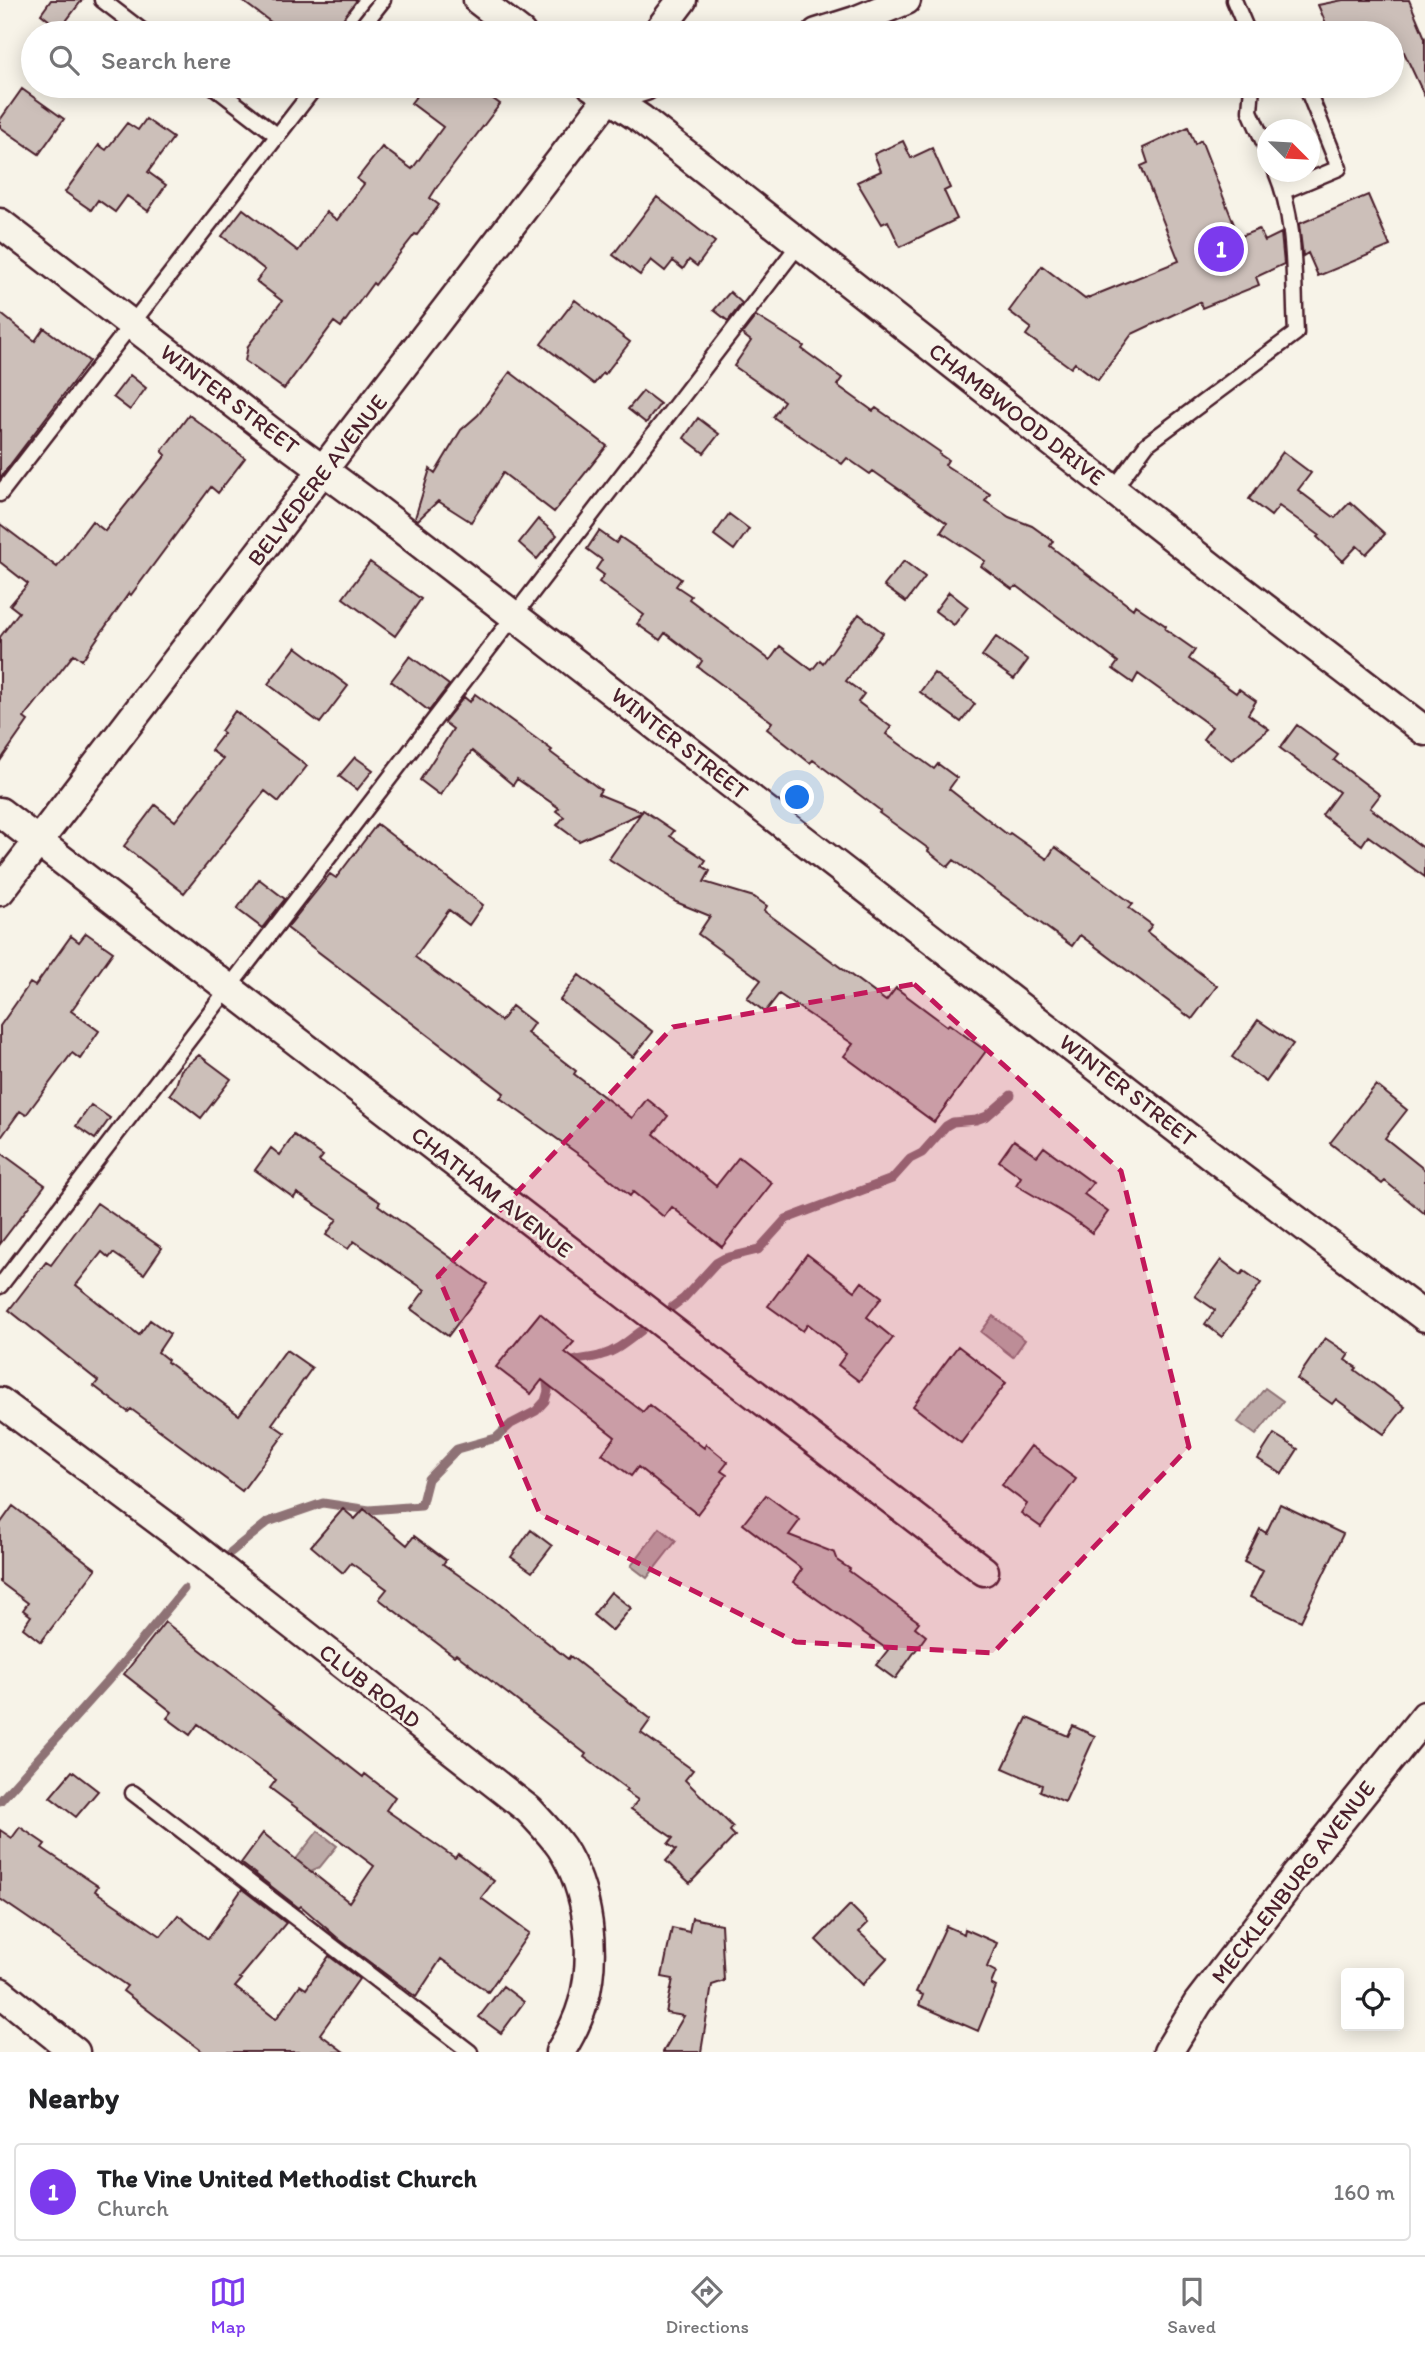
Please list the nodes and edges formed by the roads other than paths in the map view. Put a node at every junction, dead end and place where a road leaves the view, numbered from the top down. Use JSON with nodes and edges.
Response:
{"nodes":[{"id":1,"x":102,"y":0,"type":"edge"},
{"id":2,"x":383,"y":0,"type":"edge"},
{"id":3,"x":478,"y":0,"type":"edge"},
{"id":4,"x":682,"y":0,"type":"edge"},
{"id":5,"x":905,"y":0,"type":"edge"},
{"id":6,"x":1234,"y":0,"type":"edge"},
{"id":7,"x":129,"y":21,"type":"edge"},
{"id":8,"x":366,"y":21,"type":"edge"},
{"id":9,"x":505,"y":21,"type":"edge"},
{"id":10,"x":666,"y":21,"type":"edge"},
{"id":11,"x":857,"y":21,"type":"edge"},
{"id":12,"x":1243,"y":21,"type":"edge"},
{"id":13,"x":229,"y":98,"type":"edge"},
{"id":14,"x":307,"y":98,"type":"edge"},
{"id":15,"x":599,"y":98,"type":"edge"},
{"id":16,"x":616,"y":98,"type":"edge"},
{"id":17,"x":1251,"y":98,"type":"edge"},
{"id":18,"x":1311,"y":98,"type":"edge"},
{"id":19,"x":1257,"y":127,"type":"edge"},
{"id":20,"x":278,"y":136,"type":"junction"},
{"id":21,"x":1280,"y":182,"type":"edge"},
{"id":22,"x":1284,"y":191,"type":"junction"},
{"id":23,"x":0,"y":223,"type":"edge"},
{"id":24,"x":800,"y":243,"type":"junction"},
{"id":25,"x":131,"y":324,"type":"junction"},
{"id":26,"x":325,"y":471,"type":"junction"},
{"id":27,"x":1113,"y":490,"type":"junction"},
{"id":28,"x":0,"y":494,"type":"edge"},
{"id":29,"x":515,"y":616,"type":"junction"},
{"id":30,"x":1425,"y":731,"type":"edge"},
{"id":31,"x":0,"y":812,"type":"edge"},
{"id":32,"x":38,"y":842,"type":"junction"},
{"id":33,"x":0,"y":891,"type":"edge"},
{"id":34,"x":228,"y":989,"type":"junction"},
{"id":35,"x":0,"y":1286,"type":"edge"},
{"id":36,"x":1425,"y":1317,"type":"edge"},
{"id":37,"x":0,"y":1402,"type":"edge"},
{"id":38,"x":984,"y":1571,"type":"dead end"},
{"id":39,"x":1425,"y":1716,"type":"edge"},
{"id":40,"x":133,"y":1793,"type":"dead end"},
{"id":41,"x":0,"y":1992,"type":"edge"},
{"id":42,"x":75,"y":2052,"type":"edge"},
{"id":43,"x":470,"y":2052,"type":"edge"},
{"id":44,"x":560,"y":2052,"type":"edge"},
{"id":45,"x":1168,"y":2052,"type":"edge"}],
"edges":[{"from":1,"to":7,"type":"lane"},
{"from":2,"to":8,"type":"lane"},
{"from":3,"to":9,"type":"street"},
{"from":4,"to":10,"type":"street"},
{"from":5,"to":11,"type":"street"},
{"from":6,"to":12,"type":"lane"},
{"from":13,"to":20,"type":"lane"},
{"from":14,"to":20,"type":"lane"},
{"from":15,"to":26,"type":"street","name":"BELVEDERE AVENUE"},
{"from":16,"to":24,"type":"street","name":"CHAMBWOOD DRIVE"},
{"from":17,"to":19,"type":"lane"},
{"from":18,"to":22,"type":"lane"},
{"from":20,"to":25,"type":"lane"},
{"from":21,"to":22,"type":"lane"},
{"from":22,"to":27,"type":"lane"},
{"from":23,"to":25,"type":"street","name":"WINTER STREET"},
{"from":24,"to":27,"type":"street","name":"CHAMBWOOD DRIVE"},
{"from":24,"to":29,"type":"lane"},
{"from":25,"to":26,"type":"street","name":"WINTER STREET"},
{"from":25,"to":28,"type":"lane"},
{"from":26,"to":29,"type":"street","name":"WINTER STREET"},
{"from":26,"to":32,"type":"street","name":"BELVEDERE AVENUE"},
{"from":27,"to":30,"type":"street","name":"CHAMBWOOD DRIVE"},
{"from":29,"to":34,"type":"lane"},
{"from":29,"to":36,"type":"street","name":"WINTER STREET"},
{"from":31,"to":32,"type":"street","name":"CHATHAM AVENUE"},
{"from":32,"to":33,"type":"street","name":"BELVEDERE AVENUE"},
{"from":32,"to":34,"type":"street","name":"CHATHAM AVENUE"},
{"from":34,"to":35,"type":"lane"},
{"from":34,"to":38,"type":"street","name":"CHATHAM AVENUE"},
{"from":37,"to":44,"type":"street","name":"CLUB ROAD"},
{"from":39,"to":45,"type":"street","name":"MECKLENBURG AVENUE"},
{"from":40,"to":43,"type":"lane"},
{"from":41,"to":42,"type":"street"}]}
